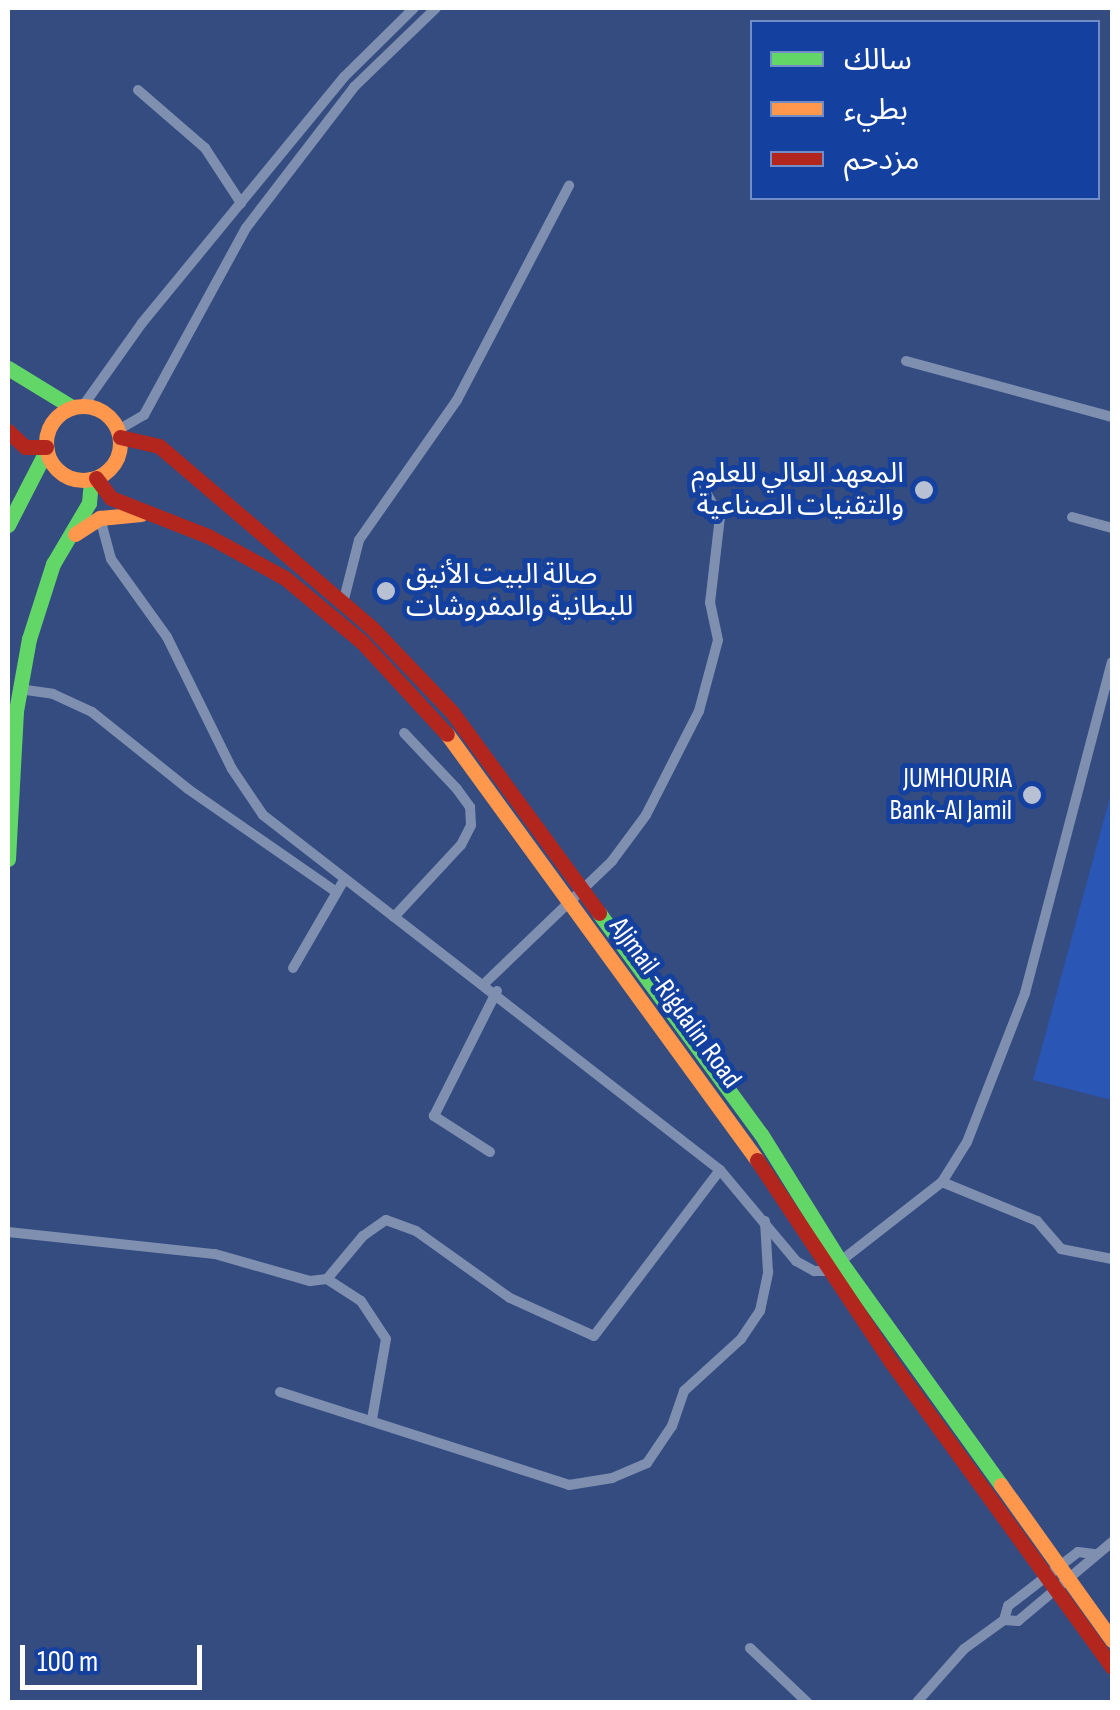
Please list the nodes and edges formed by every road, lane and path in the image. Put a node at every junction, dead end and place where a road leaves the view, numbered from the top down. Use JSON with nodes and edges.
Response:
{"nodes":[{"id":1,"x":414,"y":8,"type":"edge"},
{"id":2,"x":436,"y":8,"type":"edge"},
{"id":3,"x":344,"y":77,"type":"junction"},
{"id":4,"x":354,"y":87,"type":"junction"},
{"id":5,"x":138,"y":90,"type":"dead end"},
{"id":6,"x":569,"y":186,"type":"dead end"},
{"id":7,"x":241,"y":204,"type":"junction"},
{"id":8,"x":906,"y":362,"type":"dead end"},
{"id":9,"x":8,"y":368,"type":"edge"},
{"id":10,"x":77,"y":407,"type":"junction"},
{"id":11,"x":1112,"y":418,"type":"edge"},
{"id":12,"x":8,"y":431,"type":"edge"},
{"id":13,"x":119,"y":434,"type":"junction"},
{"id":14,"x":46,"y":448,"type":"junction"},
{"id":15,"x":696,"y":475,"type":"dead end"},
{"id":16,"x":93,"y":479,"type":"junction"},
{"id":17,"x":157,"y":517,"type":"junction"},
{"id":18,"x":1072,"y":517,"type":"dead end"},
{"id":19,"x":100,"y":518,"type":"junction"},
{"id":20,"x":8,"y":525,"type":"edge"},
{"id":21,"x":1112,"y":528,"type":"edge"},
{"id":22,"x":64,"y":544,"type":"junction"},
{"id":23,"x":343,"y":603,"type":"junction"},
{"id":24,"x":1112,"y":662,"type":"edge"},
{"id":25,"x":19,"y":688,"type":"junction"},
{"id":26,"x":11,"y":733,"type":"edge"},
{"id":27,"x":404,"y":733,"type":"dead end"},
{"id":28,"x":8,"y":859,"type":"edge"},
{"id":29,"x":344,"y":880,"type":"junction"},
{"id":30,"x":336,"y":892,"type":"junction"},
{"id":31,"x":575,"y":893,"type":"junction"},
{"id":32,"x":394,"y":916,"type":"junction"},
{"id":33,"x":293,"y":968,"type":"dead end"},
{"id":34,"x":486,"y":982,"type":"junction"},
{"id":35,"x":497,"y":991,"type":"junction"},
{"id":36,"x":490,"y":1152,"type":"dead end"},
{"id":37,"x":720,"y":1170,"type":"junction"},
{"id":38,"x":942,"y":1182,"type":"junction"},
{"id":39,"x":765,"y":1221,"type":"junction"},
{"id":40,"x":8,"y":1232,"type":"edge"},
{"id":41,"x":1112,"y":1259,"type":"edge"},
{"id":42,"x":834,"y":1266,"type":"junction"},
{"id":43,"x":327,"y":1279,"type":"junction"},
{"id":44,"x":280,"y":1392,"type":"dead end"},
{"id":45,"x":372,"y":1419,"type":"junction"},
{"id":46,"x":1112,"y":1542,"type":"edge"},
{"id":47,"x":1094,"y":1554,"type":"junction"},
{"id":48,"x":1053,"y":1570,"type":"junction"},
{"id":49,"x":1072,"y":1582,"type":"junction"},
{"id":50,"x":1057,"y":1592,"type":"junction"},
{"id":51,"x":1004,"y":1620,"type":"junction"},
{"id":52,"x":1112,"y":1640,"type":"edge"},
{"id":53,"x":750,"y":1648,"type":"dead end"},
{"id":54,"x":1112,"y":1667,"type":"edge"},
{"id":55,"x":806,"y":1702,"type":"edge"},
{"id":56,"x":917,"y":1702,"type":"edge"}],
"edges":[{"from":1,"to":3,"type":"street"},
{"from":2,"to":4,"type":"street"},
{"from":3,"to":4,"type":"street"},
{"from":3,"to":7,"type":"street"},
{"from":4,"to":13,"type":"street"},
{"from":5,"to":7,"type":"street"},
{"from":6,"to":23,"type":"street"},
{"from":7,"to":10,"type":"street"},
{"from":8,"to":11,"type":"street"},
{"from":9,"to":10,"type":"main road"},
{"from":10,"to":13,"type":"main road"},
{"from":10,"to":14,"type":"main road"},
{"from":12,"to":14,"type":"main road"},
{"from":13,"to":16,"type":"main road"},
{"from":13,"to":23,"type":"main road","name":"AJjmail -Rigdalin Road"},
{"from":14,"to":16,"type":"main road"},
{"from":14,"to":20,"type":"main road"},
{"from":15,"to":31,"type":"street"},
{"from":16,"to":17,"type":"main road","name":"AJjmail -Rigdalin Road"},
{"from":16,"to":22,"type":"main road"},
{"from":17,"to":19,"type":"main road"},
{"from":17,"to":31,"type":"main road","name":"AJjmail -Rigdalin Road"},
{"from":18,"to":21,"type":"street"},
{"from":19,"to":22,"type":"main road"},
{"from":19,"to":29,"type":"street"},
{"from":22,"to":25,"type":"main road"},
{"from":23,"to":31,"type":"main road","name":"AJjmail -Rigdalin Road"},
{"from":24,"to":38,"type":"street"},
{"from":25,"to":26,"type":"main road"},
{"from":25,"to":30,"type":"street"},
{"from":26,"to":28,"type":"main road"},
{"from":27,"to":32,"type":"street"},
{"from":29,"to":30,"type":"street"},
{"from":29,"to":32,"type":"street"},
{"from":30,"to":33,"type":"street"},
{"from":31,"to":34,"type":"street"},
{"from":31,"to":42,"type":"main road","name":"AJjmail -Rigdalin Road"},
{"from":32,"to":34,"type":"street"},
{"from":34,"to":35,"type":"street"},
{"from":35,"to":36,"type":"street"},
{"from":35,"to":37,"type":"street"},
{"from":37,"to":39,"type":"street"},
{"from":37,"to":43,"type":"street"},
{"from":38,"to":41,"type":"street"},
{"from":38,"to":42,"type":"street"},
{"from":39,"to":42,"type":"street"},
{"from":39,"to":45,"type":"street"},
{"from":40,"to":43,"type":"street"},
{"from":42,"to":48,"type":"main road","name":"AJjmail -Rigdalin Road"},
{"from":43,"to":45,"type":"street"},
{"from":44,"to":45,"type":"street"},
{"from":46,"to":47,"type":"street"},
{"from":47,"to":48,"type":"street"},
{"from":47,"to":49,"type":"street"},
{"from":48,"to":49,"type":"main road","name":"AJjmail -Rigdalin Road"},
{"from":48,"to":50,"type":"main road","name":"AJjmail -Rigdalin Road"},
{"from":48,"to":51,"type":"street"},
{"from":49,"to":50,"type":"street"},
{"from":49,"to":52,"type":"main road","name":"AJjmail -Rigdalin Road"},
{"from":50,"to":51,"type":"street"},
{"from":50,"to":54,"type":"main road","name":"AJjmail -Rigdalin Road"},
{"from":51,"to":56,"type":"street"},
{"from":53,"to":55,"type":"street"}]}
